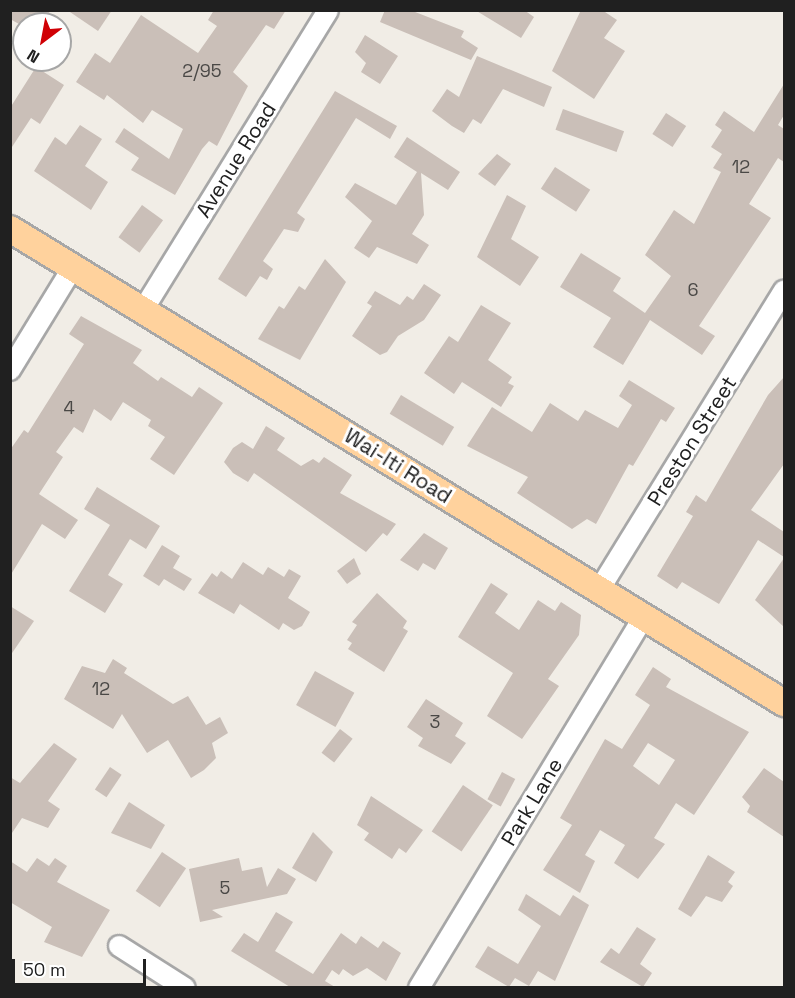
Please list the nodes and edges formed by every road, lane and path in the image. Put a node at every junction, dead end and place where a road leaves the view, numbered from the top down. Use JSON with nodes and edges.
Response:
{"nodes":[{"id":1,"x":328,"y":10,"type":"edge"},
{"id":2,"x":10,"y":229,"type":"edge"},
{"id":3,"x":73,"y":267,"type":"junction"},
{"id":4,"x":784,"y":291,"type":"edge"},
{"id":5,"x":143,"y":310,"type":"junction"},
{"id":6,"x":10,"y":370,"type":"edge"},
{"id":7,"x":599,"y":590,"type":"junction"},
{"id":8,"x":644,"y":617,"type":"junction"},
{"id":9,"x":784,"y":703,"type":"edge"},
{"id":10,"x":119,"y":946,"type":"dead end"},
{"id":11,"x":185,"y":987,"type":"edge"},
{"id":12,"x":419,"y":987,"type":"edge"}],
"edges":[{"from":1,"to":5,"type":"street","name":"Avenue Road"},
{"from":2,"to":3,"type":"main road","name":"Wai-Iti Road"},
{"from":3,"to":5,"type":"main road","name":"Wai-Iti Road"},
{"from":3,"to":6,"type":"street"},
{"from":4,"to":7,"type":"street","name":"Preston Street"},
{"from":5,"to":7,"type":"main road","name":"Wai-Iti Road"},
{"from":7,"to":8,"type":"main road","name":"Wai-Iti Road"},
{"from":8,"to":9,"type":"main road","name":"Wai-Iti Road"},
{"from":8,"to":12,"type":"street","name":"Park Lane"},
{"from":10,"to":11,"type":"street"}]}
